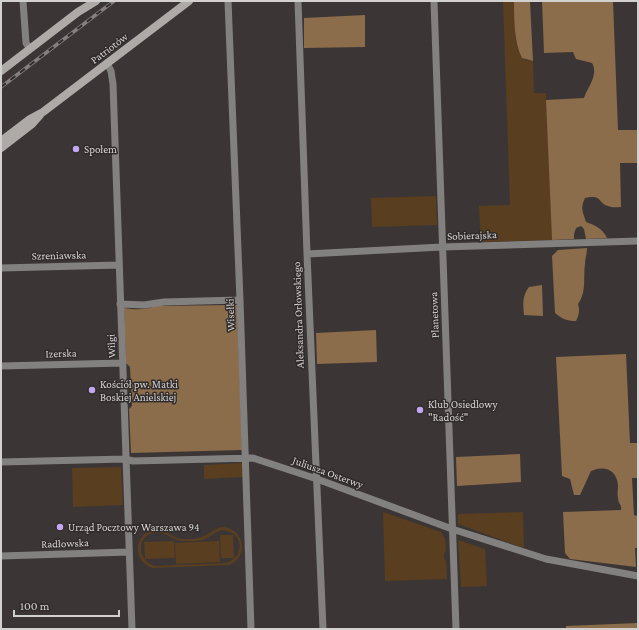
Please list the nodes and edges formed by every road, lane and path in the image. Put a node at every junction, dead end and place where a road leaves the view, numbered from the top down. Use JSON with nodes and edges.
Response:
{"nodes":[{"id":1,"x":23,"y":1,"type":"edge"},
{"id":2,"x":189,"y":1,"type":"edge"},
{"id":3,"x":228,"y":1,"type":"edge"},
{"id":4,"x":298,"y":1,"type":"edge"},
{"id":5,"x":434,"y":1,"type":"edge"},
{"id":6,"x":93,"y":2,"type":"edge"},
{"id":7,"x":30,"y":49,"type":"junction"},
{"id":8,"x":107,"y":63,"type":"junction"},
{"id":9,"x":1,"y":71,"type":"edge"},
{"id":10,"x":43,"y":112,"type":"junction"},
{"id":11,"x":1,"y":141,"type":"edge"},
{"id":12,"x":1,"y":148,"type":"edge"},
{"id":13,"x":638,"y":241,"type":"edge"},
{"id":14,"x":442,"y":247,"type":"junction"},
{"id":15,"x":307,"y":254,"type":"junction"},
{"id":16,"x":118,"y":265,"type":"junction"},
{"id":17,"x":1,"y":268,"type":"edge"},
{"id":18,"x":240,"y":300,"type":"junction"},
{"id":19,"x":120,"y":304,"type":"junction"},
{"id":20,"x":123,"y":363,"type":"junction"},
{"id":21,"x":1,"y":366,"type":"edge"},
{"id":22,"x":245,"y":458,"type":"junction"},
{"id":23,"x":126,"y":459,"type":"junction"},
{"id":24,"x":1,"y":462,"type":"edge"},
{"id":25,"x":316,"y":479,"type":"junction"},
{"id":26,"x":452,"y":528,"type":"junction"},
{"id":27,"x":129,"y":552,"type":"junction"},
{"id":28,"x":1,"y":556,"type":"edge"},
{"id":29,"x":638,"y":576,"type":"edge"},
{"id":30,"x":132,"y":629,"type":"edge"},
{"id":31,"x":251,"y":629,"type":"edge"},
{"id":32,"x":323,"y":629,"type":"edge"},
{"id":33,"x":456,"y":629,"type":"edge"}],
"edges":[{"from":1,"to":7,"type":"street"},
{"from":2,"to":8,"type":"main road","name":"Patriotów"},
{"from":3,"to":18,"type":"street","name":"Wisełki"},
{"from":4,"to":15,"type":"street","name":"Aleksandra Orłowskiego"},
{"from":5,"to":14,"type":"street","name":"Planetowa"},
{"from":6,"to":7,"type":"main road"},
{"from":7,"to":9,"type":"main road"},
{"from":8,"to":10,"type":"main road","name":"Patriotów"},
{"from":8,"to":16,"type":"street","name":"Wilgi"},
{"from":10,"to":11,"type":"main road","name":"Patriotów"},
{"from":10,"to":12,"type":"main road","name":"Patriotów"},
{"from":13,"to":14,"type":"street","name":"Sobierajska"},
{"from":14,"to":15,"type":"street","name":"Sobierajska"},
{"from":14,"to":26,"type":"street","name":"Planetowa"},
{"from":15,"to":25,"type":"street","name":"Aleksandra Orłowskiego"},
{"from":16,"to":17,"type":"street","name":"Szreniawska"},
{"from":16,"to":19,"type":"street","name":"Wilgi"},
{"from":18,"to":19,"type":"street"},
{"from":18,"to":22,"type":"street","name":"Wisełki"},
{"from":19,"to":20,"type":"street","name":"Wilgi"},
{"from":20,"to":21,"type":"street","name":"Izerska"},
{"from":20,"to":23,"type":"street","name":"Wilgi"},
{"from":22,"to":23,"type":"street","name":"Juliusza Osterwy"},
{"from":22,"to":25,"type":"street","name":"Juliusza Osterwy"},
{"from":22,"to":31,"type":"street","name":"Wisełki"},
{"from":23,"to":24,"type":"street","name":"Juliusza Osterwy"},
{"from":23,"to":27,"type":"street","name":"Wilgi"},
{"from":25,"to":26,"type":"street","name":"Juliusza Osterwy"},
{"from":25,"to":32,"type":"street","name":"Aleksandra Orłowskiego"},
{"from":26,"to":29,"type":"street","name":"Juliusza Osterwy"},
{"from":26,"to":33,"type":"street","name":"Planetowa"},
{"from":27,"to":28,"type":"street","name":"Radłowska"},
{"from":27,"to":30,"type":"street","name":"Wilgi"}]}
